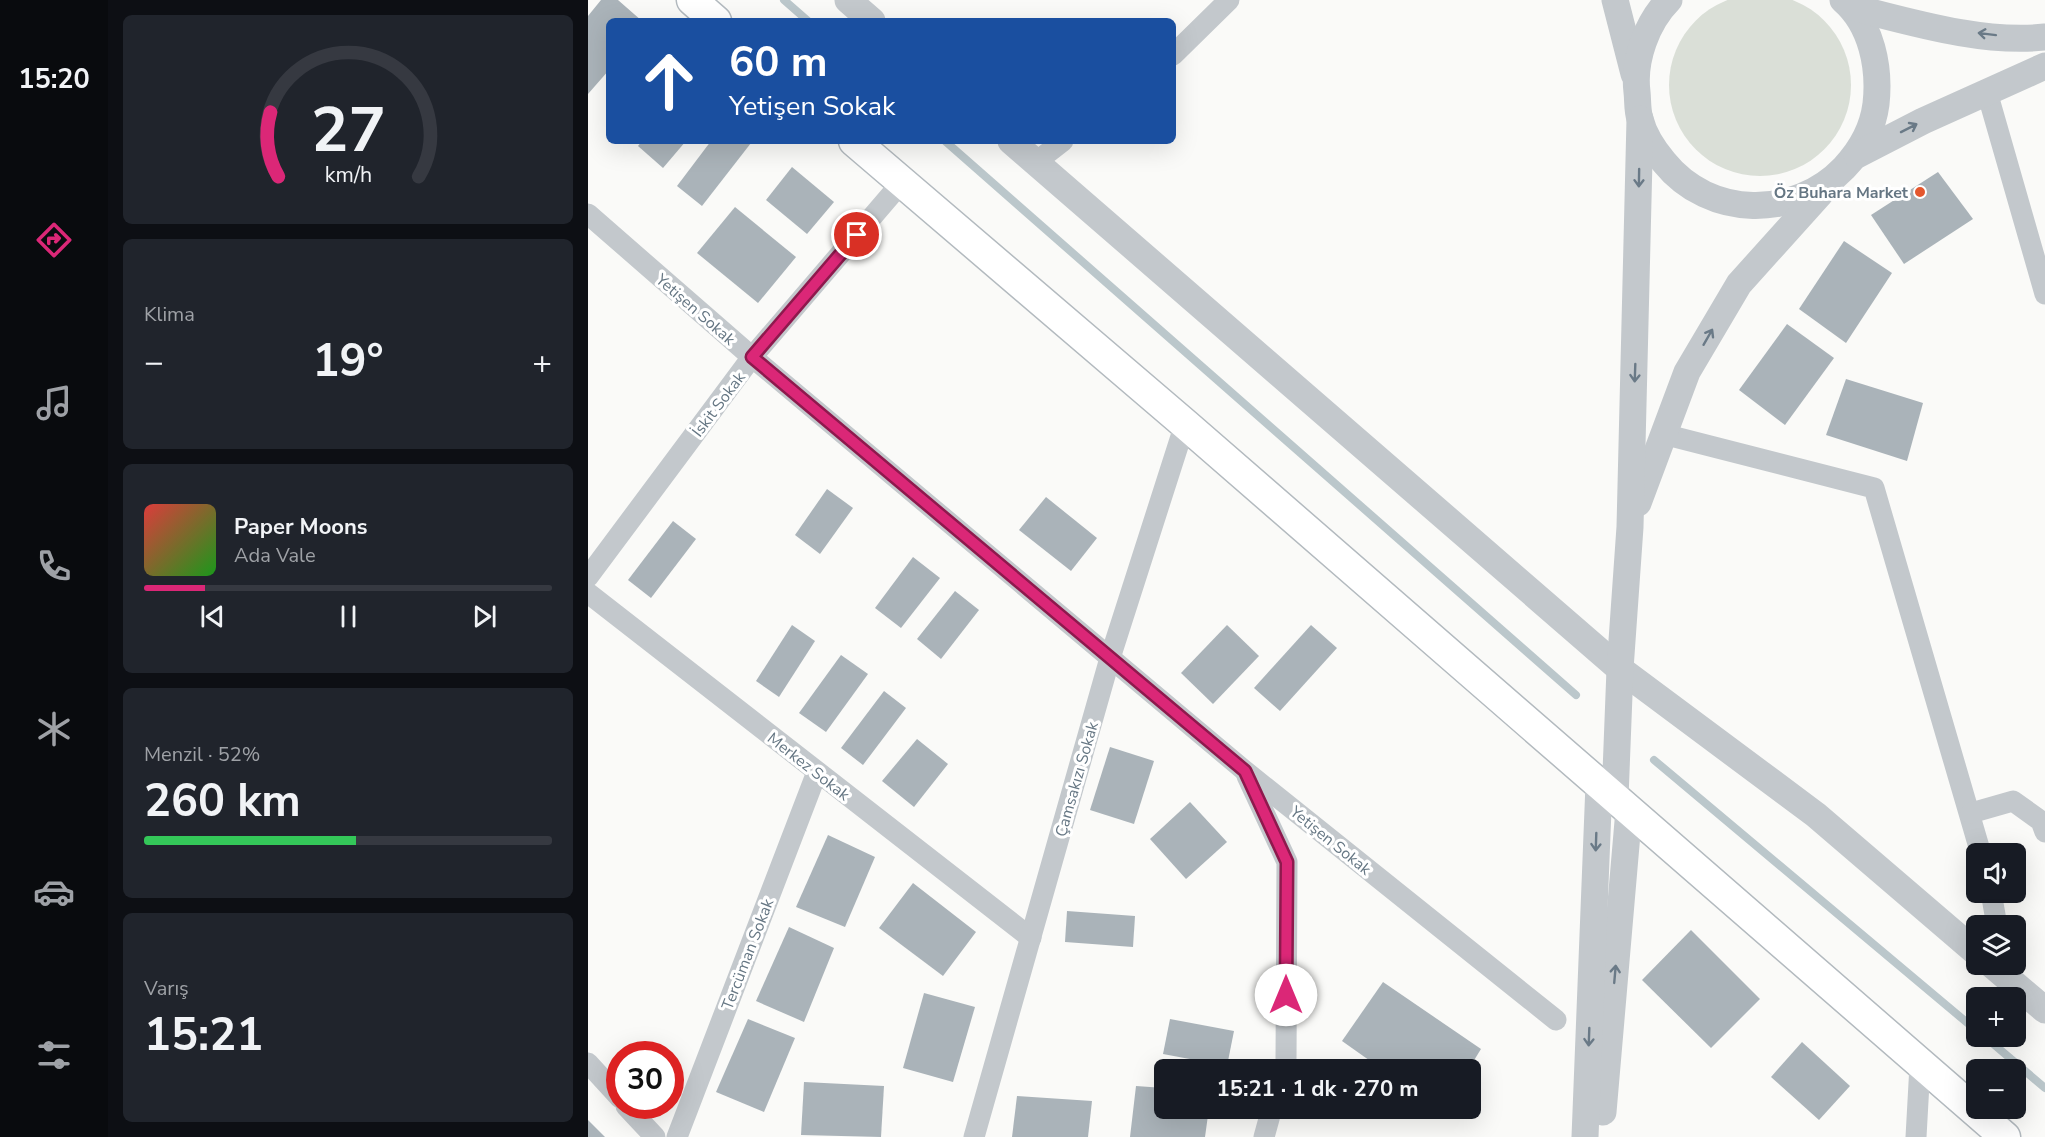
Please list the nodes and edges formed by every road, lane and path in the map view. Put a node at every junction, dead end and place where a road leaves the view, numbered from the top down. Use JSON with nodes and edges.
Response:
{"nodes":[{"id":1,"x":692,"y":0,"type":"edge"},
{"id":2,"x":848,"y":0,"type":"edge"},
{"id":3,"x":1229,"y":0,"type":"edge"},
{"id":4,"x":1615,"y":0,"type":"edge"},
{"id":5,"x":1669,"y":0,"type":"edge"},
{"id":6,"x":1847,"y":3,"type":"edge"},
{"id":7,"x":713,"y":18,"type":"edge"},
{"id":8,"x":869,"y":18,"type":"edge"},
{"id":9,"x":2045,"y":37,"type":"edge"},
{"id":10,"x":1176,"y":52,"type":"edge"},
{"id":11,"x":2045,"y":66,"type":"edge"},
{"id":12,"x":1636,"y":81,"type":"junction"},
{"id":13,"x":1987,"y":92,"type":"junction"},
{"id":14,"x":1640,"y":119,"type":"junction"},
{"id":15,"x":858,"y":144,"type":"edge"},
{"id":16,"x":1015,"y":144,"type":"edge"},
{"id":17,"x":1059,"y":144,"type":"edge"},
{"id":18,"x":1857,"y":155,"type":"junction"},
{"id":19,"x":1036,"y":162,"type":"junction"},
{"id":20,"x":902,"y":182,"type":"junction"},
{"id":21,"x":1829,"y":183,"type":"junction"},
{"id":22,"x":588,"y":214,"type":"edge"},
{"id":23,"x":2045,"y":294,"type":"edge"},
{"id":24,"x":752,"y":357,"type":"junction"},
{"id":25,"x":1185,"y":424,"type":"junction"},
{"id":26,"x":1663,"y":434,"type":"junction"},
{"id":27,"x":1630,"y":527,"type":"junction"},
{"id":28,"x":588,"y":577,"type":"edge"},
{"id":29,"x":588,"y":593,"type":"edge"},
{"id":30,"x":1110,"y":658,"type":"junction"},
{"id":31,"x":1620,"y":669,"type":"junction"},
{"id":32,"x":1245,"y":771,"type":"junction"},
{"id":33,"x":817,"y":772,"type":"junction"},
{"id":34,"x":1614,"y":797,"type":"junction"},
{"id":35,"x":1971,"y":813,"type":"junction"},
{"id":36,"x":2045,"y":832,"type":"edge"},
{"id":37,"x":1978,"y":843,"type":"edge"},
{"id":38,"x":1031,"y":938,"type":"junction"},
{"id":39,"x":1966,"y":943,"type":"edge"},
{"id":40,"x":2004,"y":975,"type":"edge"},
{"id":41,"x":2045,"y":1010,"type":"edge"},
{"id":42,"x":1556,"y":1020,"type":"dead end"},
{"id":43,"x":1286,"y":1059,"type":"edge"},
{"id":44,"x":588,"y":1063,"type":"edge"},
{"id":45,"x":1920,"y":1065,"type":"junction"},
{"id":46,"x":606,"y":1083,"type":"edge"},
{"id":47,"x":638,"y":1119,"type":"edge"},
{"id":48,"x":1269,"y":1119,"type":"edge"},
{"id":49,"x":655,"y":1137,"type":"edge"},
{"id":50,"x":677,"y":1137,"type":"edge"},
{"id":51,"x":975,"y":1137,"type":"edge"},
{"id":52,"x":1264,"y":1137,"type":"edge"},
{"id":53,"x":1585,"y":1137,"type":"edge"},
{"id":54,"x":1601,"y":1137,"type":"edge"},
{"id":55,"x":1916,"y":1137,"type":"edge"},
{"id":56,"x":2004,"y":1137,"type":"edge"}],
"edges":[{"from":1,"to":7,"type":"main road"},
{"from":2,"to":8,"type":"street"},
{"from":3,"to":10,"type":"street"},
{"from":4,"to":12,"type":"street"},
{"from":5,"to":12,"type":"street"},
{"from":9,"to":6,"type":"street","one_way":true},
{"from":6,"to":18,"type":"street"},
{"from":11,"to":13,"type":"street"},
{"from":12,"to":14,"type":"street"},
{"from":18,"to":13,"type":"street","one_way":true},
{"from":13,"to":23,"type":"street"},
{"from":14,"to":21,"type":"street"},
{"from":14,"to":27,"type":"street","one_way":true},
{"from":15,"to":20,"type":"main road"},
{"from":16,"to":19,"type":"street"},
{"from":17,"to":19,"type":"street"},
{"from":18,"to":21,"type":"street"},
{"from":19,"to":31,"type":"street"},
{"from":20,"to":24,"type":"street","name":"İskit Sokak"},
{"from":20,"to":25,"type":"main road"},
{"from":26,"to":21,"type":"street","one_way":true},
{"from":22,"to":24,"type":"street","name":"Yetişen Sokak"},
{"from":24,"to":28,"type":"street","name":"İskit Sokak"},
{"from":24,"to":30,"type":"street","name":"Yetişen Sokak"},
{"from":25,"to":30,"type":"street","name":"Çamsakızı Sokak"},
{"from":25,"to":34,"type":"main road"},
{"from":26,"to":27,"type":"street"},
{"from":26,"to":35,"type":"street"},
{"from":27,"to":31,"type":"street"},
{"from":29,"to":33,"type":"street","name":"Merkez Sokak"},
{"from":30,"to":32,"type":"street","name":"Yetişen Sokak"},
{"from":30,"to":38,"type":"street","name":"Çamsakızı Sokak"},
{"from":31,"to":34,"type":"street"},
{"from":31,"to":39,"type":"street"},
{"from":32,"to":42,"type":"street","name":"Yetişen Sokak"},
{"from":32,"to":43,"type":"street"},
{"from":33,"to":38,"type":"street","name":"Merkez Sokak"},
{"from":33,"to":50,"type":"street","name":"Tercüman Sokak"},
{"from":34,"to":45,"type":"main road"},
{"from":34,"to":53,"type":"street","one_way":true},
{"from":54,"to":34,"type":"street","one_way":true},
{"from":35,"to":36,"type":"street"},
{"from":35,"to":37,"type":"street"},
{"from":38,"to":51,"type":"street","name":"Çamsakızı Sokak"},
{"from":40,"to":41,"type":"street"},
{"from":44,"to":46,"type":"street"},
{"from":45,"to":55,"type":"street"},
{"from":45,"to":56,"type":"main road"},
{"from":47,"to":49,"type":"street"},
{"from":48,"to":52,"type":"street"}]}
